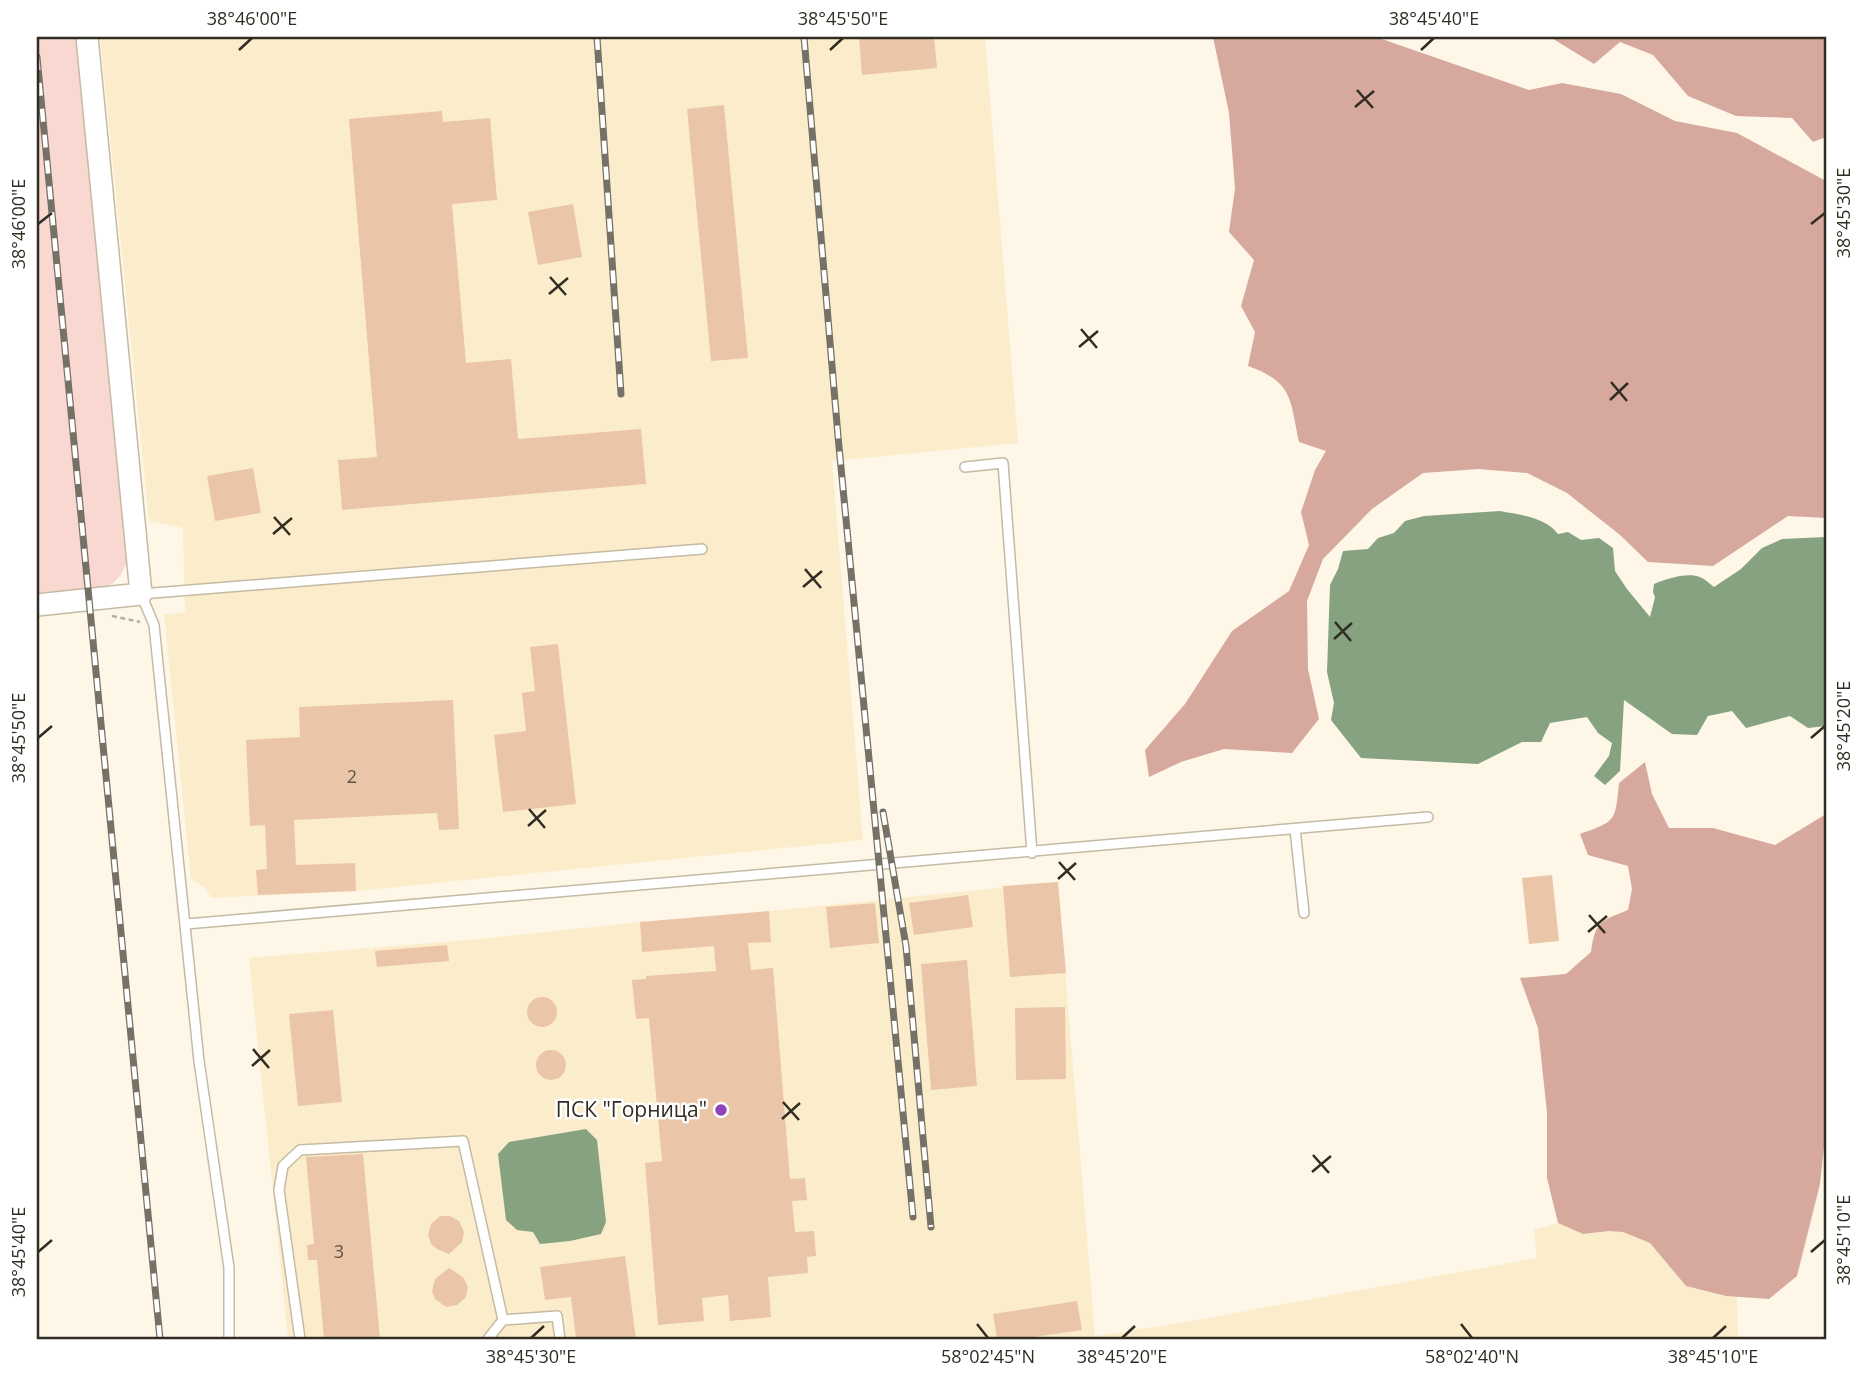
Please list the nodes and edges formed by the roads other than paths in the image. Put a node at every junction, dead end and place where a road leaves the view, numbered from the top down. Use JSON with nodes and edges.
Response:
{"nodes":[{"id":1,"x":87,"y":37,"type":"edge"},
{"id":2,"x":965,"y":467,"type":"dead end"},
{"id":3,"x":702,"y":549,"type":"dead end"},
{"id":4,"x":141,"y":594,"type":"junction"},
{"id":5,"x":37,"y":605,"type":"edge"},
{"id":6,"x":1428,"y":817,"type":"dead end"},
{"id":7,"x":1295,"y":829,"type":"junction"},
{"id":8,"x":1032,"y":853,"type":"junction"},
{"id":9,"x":1304,"y":912,"type":"dead end"},
{"id":10,"x":186,"y":924,"type":"junction"},
{"id":11,"x":503,"y":1320,"type":"junction"},
{"id":12,"x":229,"y":1339,"type":"edge"},
{"id":13,"x":300,"y":1339,"type":"edge"},
{"id":14,"x":488,"y":1339,"type":"edge"},
{"id":15,"x":560,"y":1339,"type":"edge"}],
"edges":[{"from":1,"to":4,"type":"street"},
{"from":2,"to":8,"type":"lane"},
{"from":3,"to":4,"type":"lane"},
{"from":4,"to":5,"type":"street"},
{"from":4,"to":10,"type":"lane"},
{"from":6,"to":7,"type":"lane"},
{"from":7,"to":8,"type":"lane"},
{"from":7,"to":9,"type":"lane"},
{"from":8,"to":10,"type":"lane"},
{"from":10,"to":12,"type":"lane"},
{"from":11,"to":13,"type":"lane"},
{"from":11,"to":14,"type":"lane"},
{"from":11,"to":15,"type":"lane"}]}
